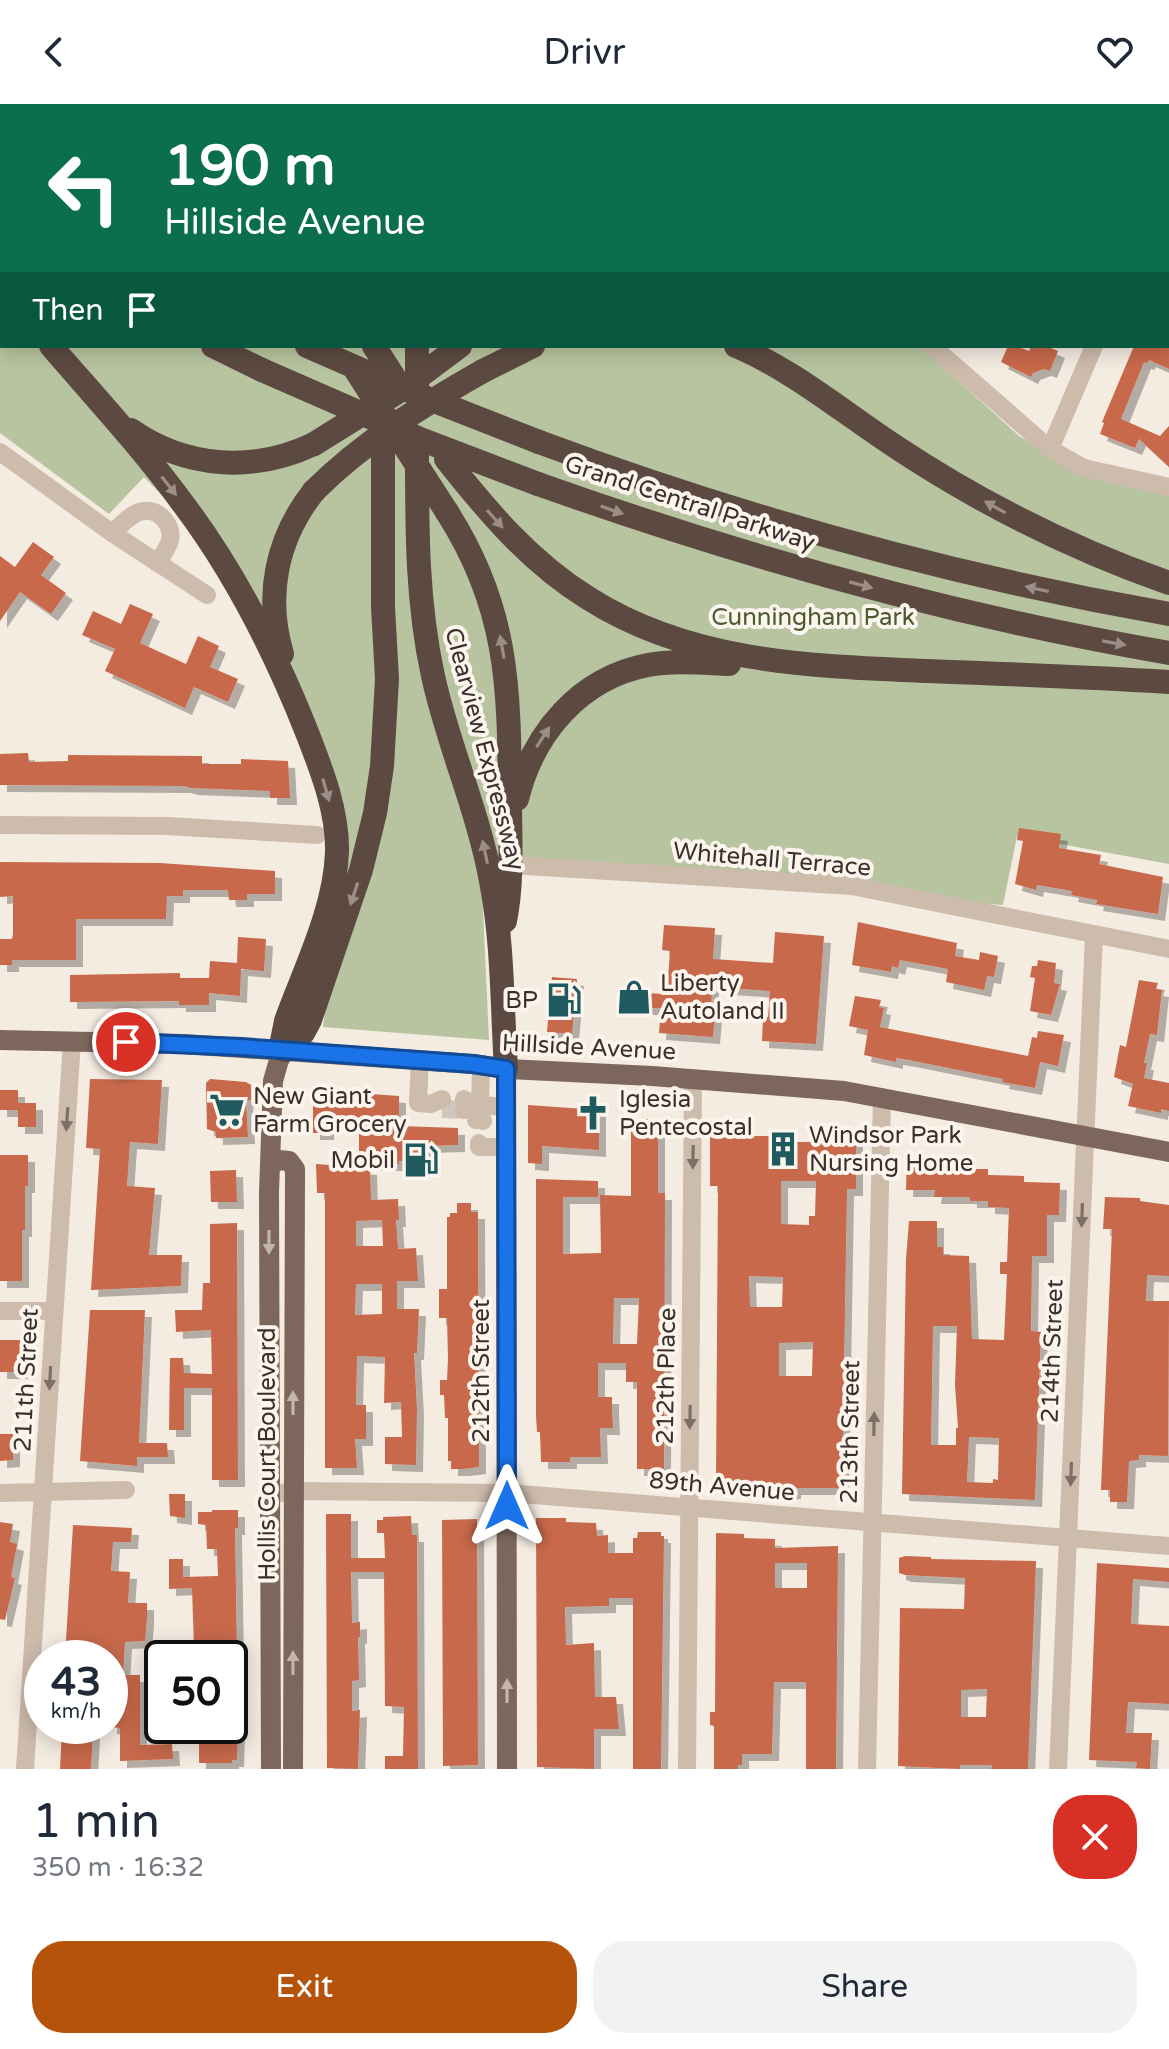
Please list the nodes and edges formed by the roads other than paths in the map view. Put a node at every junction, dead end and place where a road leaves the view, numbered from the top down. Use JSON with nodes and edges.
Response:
{"nodes":[{"id":1,"x":53,"y":348,"type":"edge"},
{"id":2,"x":217,"y":348,"type":"edge"},
{"id":3,"x":312,"y":348,"type":"edge"},
{"id":4,"x":375,"y":348,"type":"edge"},
{"id":5,"x":383,"y":348,"type":"edge"},
{"id":6,"x":417,"y":348,"type":"edge"},
{"id":7,"x":457,"y":348,"type":"edge"},
{"id":8,"x":529,"y":348,"type":"edge"},
{"id":9,"x":740,"y":348,"type":"edge"},
{"id":10,"x":766,"y":348,"type":"edge"},
{"id":11,"x":934,"y":348,"type":"edge"},
{"id":12,"x":1093,"y":348,"type":"edge"},
{"id":13,"x":344,"y":352,"type":"edge"},
{"id":14,"x":102,"y":404,"type":"junction"},
{"id":15,"x":862,"y":424,"type":"junction"},
{"id":16,"x":1050,"y":449,"type":"junction"},
{"id":17,"x":0,"y":452,"type":"edge"},
{"id":18,"x":1169,"y":487,"type":"edge"},
{"id":19,"x":112,"y":533,"type":"junction"},
{"id":20,"x":157,"y":563,"type":"junction"},
{"id":21,"x":1169,"y":583,"type":"edge"},
{"id":22,"x":207,"y":595,"type":"dead end"},
{"id":23,"x":1169,"y":614,"type":"edge"},
{"id":24,"x":1169,"y":653,"type":"edge"},
{"id":25,"x":825,"y":667,"type":"junction"},
{"id":26,"x":1169,"y":682,"type":"edge"},
{"id":27,"x":315,"y":754,"type":"junction"},
{"id":28,"x":0,"y":825,"type":"edge"},
{"id":29,"x":317,"y":835,"type":"dead end"},
{"id":30,"x":510,"y":865,"type":"junction"},
{"id":31,"x":1094,"y":935,"type":"junction"},
{"id":32,"x":500,"y":945,"type":"junction"},
{"id":33,"x":1169,"y":949,"type":"edge"},
{"id":34,"x":0,"y":1040,"type":"edge"},
{"id":35,"x":72,"y":1041,"type":"junction"},
{"id":36,"x":285,"y":1050,"type":"junction"},
{"id":37,"x":420,"y":1060,"type":"junction"},
{"id":38,"x":481,"y":1066,"type":"junction"},
{"id":39,"x":506,"y":1069,"type":"junction"},
{"id":40,"x":693,"y":1079,"type":"junction"},
{"id":41,"x":882,"y":1097,"type":"junction"},
{"id":42,"x":438,"y":1104,"type":"dead end"},
{"id":43,"x":506,"y":1107,"type":"junction"},
{"id":44,"x":476,"y":1119,"type":"junction"},
{"id":45,"x":1086,"y":1137,"type":"junction"},
{"id":46,"x":506,"y":1147,"type":"junction"},
{"id":47,"x":1169,"y":1152,"type":"edge"},
{"id":48,"x":272,"y":1164,"type":"junction"},
{"id":49,"x":293,"y":1278,"type":"junction"},
{"id":50,"x":269,"y":1282,"type":"junction"},
{"id":51,"x":0,"y":1311,"type":"edge"},
{"id":52,"x":54,"y":1311,"type":"junction"},
{"id":53,"x":293,"y":1372,"type":"junction"},
{"id":54,"x":269,"y":1376,"type":"junction"},
{"id":55,"x":126,"y":1490,"type":"dead end"},
{"id":56,"x":292,"y":1491,"type":"junction"},
{"id":57,"x":43,"y":1492,"type":"junction"},
{"id":58,"x":0,"y":1493,"type":"edge"},
{"id":59,"x":507,"y":1493,"type":"junction"},
{"id":60,"x":271,"y":1495,"type":"junction"},
{"id":61,"x":689,"y":1507,"type":"junction"},
{"id":62,"x":872,"y":1522,"type":"junction"},
{"id":63,"x":1068,"y":1538,"type":"junction"},
{"id":64,"x":1169,"y":1546,"type":"edge"},
{"id":65,"x":293,"y":1609,"type":"junction"},
{"id":66,"x":271,"y":1611,"type":"junction"},
{"id":67,"x":293,"y":1707,"type":"junction"},
{"id":68,"x":271,"y":1709,"type":"junction"},
{"id":69,"x":25,"y":1769,"type":"edge"},
{"id":70,"x":271,"y":1769,"type":"edge"},
{"id":71,"x":293,"y":1769,"type":"edge"},
{"id":72,"x":507,"y":1769,"type":"edge"},
{"id":73,"x":687,"y":1769,"type":"edge"},
{"id":74,"x":867,"y":1769,"type":"edge"},
{"id":75,"x":1058,"y":1769,"type":"edge"}],
"edges":[{"from":1,"to":14,"type":"highway"},
{"from":2,"to":24,"type":"highway","name":"Grand Central Parkway","one_way":true,"bridge":true},
{"from":23,"to":3,"type":"highway","name":"Grand Central Parkway","one_way":true,"bridge":true},
{"from":4,"to":25,"type":"highway","one_way":true,"bridge":true},
{"from":5,"to":36,"type":"highway","one_way":true},
{"from":32,"to":6,"type":"highway","name":"Clearview Expressway","one_way":true},
{"from":7,"to":14,"type":"highway","bridge":true},
{"from":8,"to":27,"type":"highway","bridge":true},
{"from":9,"to":15,"type":"highway"},
{"from":10,"to":15,"type":"highway"},
{"from":11,"to":16,"type":"street"},
{"from":12,"to":16,"type":"street"},
{"from":30,"to":13,"type":"highway","one_way":true,"bridge":true},
{"from":14,"to":27,"type":"highway","one_way":true},
{"from":21,"to":15,"type":"highway","one_way":true},
{"from":16,"to":18,"type":"street"},
{"from":17,"to":19,"type":"street"},
{"from":19,"to":20,"type":"street"},
{"from":19,"to":20,"type":"street"},
{"from":20,"to":22,"type":"street"},
{"from":25,"to":26,"type":"highway"},
{"from":30,"to":25,"type":"highway","one_way":true},
{"from":27,"to":36,"type":"highway","one_way":true},
{"from":28,"to":29,"type":"street"},
{"from":30,"to":31,"type":"street","name":"Whitehall Terrace"},
{"from":30,"to":32,"type":"highway"},
{"from":31,"to":33,"type":"street","name":"Whitehall Terrace"},
{"from":31,"to":45,"type":"street","name":"214th Street"},
{"from":32,"to":39,"type":"highway","name":"Clearview Expressway"},
{"from":34,"to":35,"type":"main road","name":"Hillside Avenue"},
{"from":35,"to":36,"type":"main road","name":"Hillside Avenue"},
{"from":35,"to":52,"type":"street","name":"211th Street","one_way":true},
{"from":36,"to":37,"type":"main road","name":"Hillside Avenue"},
{"from":36,"to":48,"type":"main road","name":"Hollis Court Boulevard"},
{"from":37,"to":38,"type":"main road","name":"Hillside Avenue"},
{"from":37,"to":42,"type":"street"},
{"from":38,"to":39,"type":"main road","name":"Hillside Avenue"},
{"from":38,"to":44,"type":"street"},
{"from":39,"to":40,"type":"main road","name":"Hillside Avenue"},
{"from":39,"to":43,"type":"main road","name":"212th Street"},
{"from":40,"to":41,"type":"main road","name":"Hillside Avenue"},
{"from":40,"to":61,"type":"street","name":"212th Place","one_way":true},
{"from":41,"to":45,"type":"main road","name":"Hillside Avenue"},
{"from":62,"to":41,"type":"street","name":"213th Street","one_way":true},
{"from":43,"to":44,"type":"street"},
{"from":43,"to":46,"type":"main road","name":"212th Street"},
{"from":44,"to":46,"type":"street"},
{"from":45,"to":47,"type":"main road","name":"Hillside Avenue"},
{"from":45,"to":63,"type":"street","name":"214th Street","one_way":true},
{"from":46,"to":59,"type":"main road","name":"212th Street"},
{"from":48,"to":49,"type":"main road","name":"Hollis Court Boulevard"},
{"from":48,"to":50,"type":"main road","name":"Hollis Court Boulevard","one_way":true},
{"from":49,"to":50,"type":"main road"},
{"from":49,"to":53,"type":"main road","name":"Hollis Court Boulevard"},
{"from":50,"to":54,"type":"main road","name":"Hollis Court Boulevard"},
{"from":51,"to":52,"type":"street"},
{"from":52,"to":57,"type":"street","name":"211th Street","one_way":true},
{"from":53,"to":54,"type":"main road"},
{"from":56,"to":53,"type":"main road","name":"Hollis Court Boulevard","one_way":true},
{"from":54,"to":60,"type":"main road","name":"Hollis Court Boulevard"},
{"from":55,"to":57,"type":"street"},
{"from":56,"to":59,"type":"street","name":"89th Avenue"},
{"from":56,"to":60,"type":"street","name":"89th Avenue"},
{"from":56,"to":65,"type":"main road","name":"Hollis Court Boulevard"},
{"from":57,"to":58,"type":"street"},
{"from":57,"to":69,"type":"street","name":"211th Street"},
{"from":59,"to":61,"type":"street","name":"89th Avenue"},
{"from":72,"to":59,"type":"main road","name":"212th Street","one_way":true},
{"from":60,"to":66,"type":"main road","name":"Hollis Court Boulevard"},
{"from":61,"to":62,"type":"street","name":"89th Avenue"},
{"from":61,"to":73,"type":"street","name":"212th Place"},
{"from":62,"to":63,"type":"street","name":"89th Avenue"},
{"from":62,"to":74,"type":"street","name":"213th Street"},
{"from":63,"to":64,"type":"street","name":"89th Avenue"},
{"from":63,"to":75,"type":"street","name":"214th Street"},
{"from":65,"to":66,"type":"main road"},
{"from":67,"to":65,"type":"main road","name":"Hollis Court Boulevard","one_way":true},
{"from":66,"to":68,"type":"main road","name":"Hollis Court Boulevard"},
{"from":67,"to":68,"type":"main road"},
{"from":67,"to":71,"type":"main road","name":"Hollis Court Boulevard"},
{"from":68,"to":70,"type":"main road","name":"Hollis Court Boulevard"}]}
